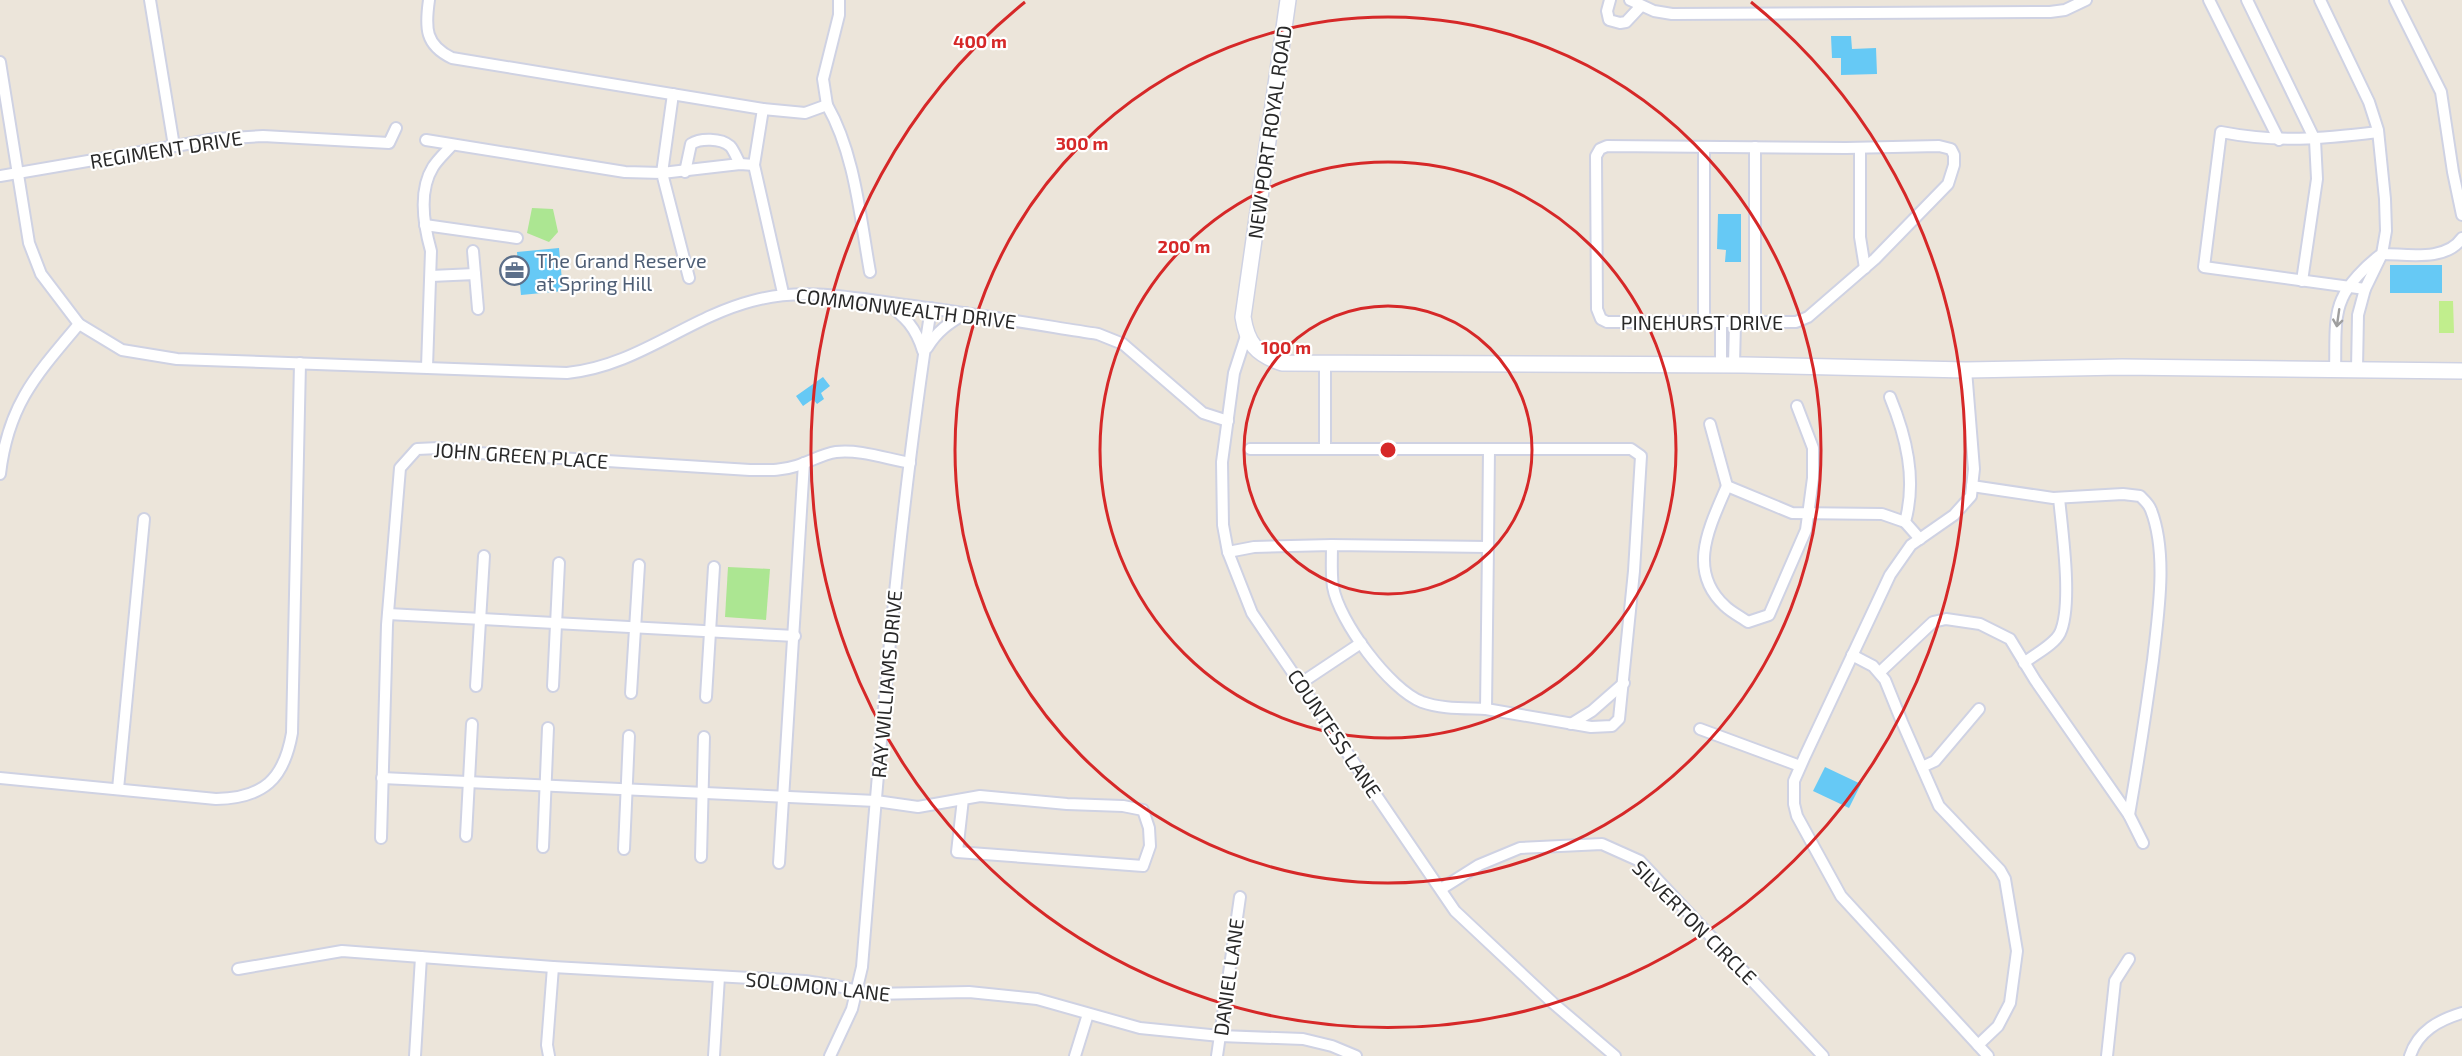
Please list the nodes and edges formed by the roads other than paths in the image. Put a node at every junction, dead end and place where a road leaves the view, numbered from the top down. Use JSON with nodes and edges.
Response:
{"nodes":[{"id":1,"x":150,"y":0,"type":"edge"},
{"id":2,"x":429,"y":0,"type":"edge"},
{"id":3,"x":839,"y":0,"type":"edge"},
{"id":4,"x":1288,"y":0,"type":"edge"},
{"id":5,"x":1610,"y":0,"type":"edge"},
{"id":6,"x":1630,"y":0,"type":"edge"},
{"id":7,"x":1844,"y":0,"type":"edge"},
{"id":8,"x":1881,"y":0,"type":"edge"},
{"id":9,"x":1996,"y":0,"type":"edge"},
{"id":10,"x":2086,"y":0,"type":"edge"},
{"id":11,"x":2209,"y":0,"type":"edge"},
{"id":12,"x":2247,"y":0,"type":"edge"},
{"id":13,"x":2320,"y":0,"type":"edge"},
{"id":14,"x":2395,"y":0,"type":"edge"},
{"id":15,"x":1641,"y":6,"type":"junction"},
{"id":16,"x":1844,"y":12,"type":"junction"},
{"id":17,"x":1881,"y":12,"type":"junction"},
{"id":18,"x":1996,"y":12,"type":"junction"},
{"id":19,"x":0,"y":62,"type":"edge"},
{"id":20,"x":673,"y":94,"type":"junction"},
{"id":21,"x":827,"y":105,"type":"junction"},
{"id":22,"x":762,"y":109,"type":"junction"},
{"id":23,"x":396,"y":128,"type":"dead end"},
{"id":24,"x":2378,"y":132,"type":"junction"},
{"id":25,"x":426,"y":140,"type":"dead end"},
{"id":26,"x":2279,"y":140,"type":"junction"},
{"id":27,"x":2315,"y":140,"type":"junction"},
{"id":28,"x":452,"y":145,"type":"junction"},
{"id":29,"x":174,"y":146,"type":"junction"},
{"id":30,"x":1704,"y":147,"type":"junction"},
{"id":31,"x":1755,"y":147,"type":"junction"},
{"id":32,"x":1860,"y":148,"type":"junction"},
{"id":33,"x":740,"y":164,"type":"junction"},
{"id":34,"x":754,"y":165,"type":"junction"},
{"id":35,"x":685,"y":172,"type":"junction"},
{"id":36,"x":662,"y":173,"type":"junction"},
{"id":37,"x":17,"y":174,"type":"junction"},
{"id":38,"x":0,"y":176,"type":"edge"},
{"id":39,"x":2462,"y":215,"type":"edge"},
{"id":40,"x":425,"y":225,"type":"junction"},
{"id":41,"x":518,"y":238,"type":"dead end"},
{"id":42,"x":2462,"y":238,"type":"edge"},
{"id":43,"x":473,"y":251,"type":"dead end"},
{"id":44,"x":2382,"y":254,"type":"junction"},
{"id":45,"x":1865,"y":268,"type":"junction"},
{"id":46,"x":870,"y":272,"type":"dead end"},
{"id":47,"x":475,"y":274,"type":"junction"},
{"id":48,"x":431,"y":276,"type":"junction"},
{"id":49,"x":689,"y":278,"type":"dead end"},
{"id":50,"x":2302,"y":281,"type":"junction"},
{"id":51,"x":2350,"y":287,"type":"junction"},
{"id":52,"x":2365,"y":289,"type":"junction"},
{"id":53,"x":783,"y":294,"type":"junction"},
{"id":54,"x":885,"y":302,"type":"junction"},
{"id":55,"x":931,"y":308,"type":"junction"},
{"id":56,"x":478,"y":309,"type":"dead end"},
{"id":57,"x":966,"y":314,"type":"junction"},
{"id":58,"x":1704,"y":322,"type":"junction"},
{"id":59,"x":1721,"y":322,"type":"junction"},
{"id":60,"x":1735,"y":322,"type":"junction"},
{"id":61,"x":1755,"y":322,"type":"junction"},
{"id":62,"x":79,"y":324,"type":"junction"},
{"id":63,"x":1246,"y":336,"type":"junction"},
{"id":64,"x":924,"y":354,"type":"junction"},
{"id":65,"x":300,"y":363,"type":"junction"},
{"id":66,"x":1325,"y":364,"type":"junction"},
{"id":67,"x":1727,"y":365,"type":"junction"},
{"id":68,"x":427,"y":367,"type":"junction"},
{"id":69,"x":2335,"y":369,"type":"junction"},
{"id":70,"x":2357,"y":369,"type":"junction"},
{"id":71,"x":1966,"y":370,"type":"junction"},
{"id":72,"x":2462,"y":371,"type":"edge"},
{"id":73,"x":1890,"y":396,"type":"dead end"},
{"id":74,"x":1797,"y":406,"type":"dead end"},
{"id":75,"x":1228,"y":422,"type":"junction"},
{"id":76,"x":1710,"y":424,"type":"dead end"},
{"id":77,"x":1250,"y":449,"type":"dead end"},
{"id":78,"x":1325,"y":449,"type":"junction"},
{"id":79,"x":1489,"y":449,"type":"junction"},
{"id":80,"x":804,"y":463,"type":"junction"},
{"id":81,"x":910,"y":463,"type":"junction"},
{"id":82,"x":0,"y":474,"type":"edge"},
{"id":83,"x":1727,"y":486,"type":"junction"},
{"id":84,"x":1972,"y":486,"type":"junction"},
{"id":85,"x":2059,"y":498,"type":"junction"},
{"id":86,"x":1808,"y":514,"type":"junction"},
{"id":87,"x":144,"y":519,"type":"dead end"},
{"id":88,"x":1905,"y":522,"type":"junction"},
{"id":89,"x":1920,"y":539,"type":"junction"},
{"id":90,"x":1332,"y":545,"type":"junction"},
{"id":91,"x":1488,"y":547,"type":"junction"},
{"id":92,"x":1228,"y":552,"type":"junction"},
{"id":93,"x":484,"y":556,"type":"dead end"},
{"id":94,"x":559,"y":563,"type":"dead end"},
{"id":95,"x":639,"y":566,"type":"dead end"},
{"id":96,"x":714,"y":567,"type":"dead end"},
{"id":97,"x":388,"y":614,"type":"junction"},
{"id":98,"x":480,"y":620,"type":"junction"},
{"id":99,"x":556,"y":622,"type":"junction"},
{"id":100,"x":635,"y":627,"type":"junction"},
{"id":101,"x":711,"y":631,"type":"junction"},
{"id":102,"x":795,"y":636,"type":"junction"},
{"id":103,"x":1361,"y":643,"type":"junction"},
{"id":104,"x":1852,"y":656,"type":"junction"},
{"id":105,"x":2024,"y":663,"type":"junction"},
{"id":106,"x":1880,"y":672,"type":"junction"},
{"id":107,"x":1301,"y":683,"type":"junction"},
{"id":108,"x":1624,"y":683,"type":"junction"},
{"id":109,"x":476,"y":686,"type":"dead end"},
{"id":110,"x":554,"y":686,"type":"dead end"},
{"id":111,"x":631,"y":693,"type":"dead end"},
{"id":112,"x":706,"y":697,"type":"dead end"},
{"id":113,"x":1486,"y":709,"type":"junction"},
{"id":114,"x":1979,"y":709,"type":"dead end"},
{"id":115,"x":472,"y":724,"type":"dead end"},
{"id":116,"x":1570,"y":724,"type":"junction"},
{"id":117,"x":548,"y":728,"type":"dead end"},
{"id":118,"x":1700,"y":729,"type":"dead end"},
{"id":119,"x":629,"y":736,"type":"dead end"},
{"id":120,"x":704,"y":737,"type":"dead end"},
{"id":121,"x":1800,"y":766,"type":"junction"},
{"id":122,"x":1922,"y":767,"type":"junction"},
{"id":123,"x":0,"y":778,"type":"edge"},
{"id":124,"x":382,"y":778,"type":"junction"},
{"id":125,"x":469,"y":782,"type":"junction"},
{"id":126,"x":546,"y":785,"type":"junction"},
{"id":127,"x":118,"y":789,"type":"junction"},
{"id":128,"x":627,"y":789,"type":"junction"},
{"id":129,"x":702,"y":793,"type":"junction"},
{"id":130,"x":784,"y":797,"type":"junction"},
{"id":131,"x":963,"y":799,"type":"junction"},
{"id":132,"x":876,"y":801,"type":"junction"},
{"id":133,"x":2129,"y":815,"type":"junction"},
{"id":134,"x":466,"y":836,"type":"dead end"},
{"id":135,"x":381,"y":838,"type":"dead end"},
{"id":136,"x":2143,"y":843,"type":"dead end"},
{"id":137,"x":543,"y":847,"type":"dead end"},
{"id":138,"x":624,"y":849,"type":"dead end"},
{"id":139,"x":701,"y":857,"type":"dead end"},
{"id":140,"x":779,"y":863,"type":"dead end"},
{"id":141,"x":1442,"y":889,"type":"junction"},
{"id":142,"x":1240,"y":897,"type":"dead end"},
{"id":143,"x":421,"y":957,"type":"junction"},
{"id":144,"x":2129,"y":959,"type":"dead end"},
{"id":145,"x":553,"y":968,"type":"junction"},
{"id":146,"x":238,"y":969,"type":"dead end"},
{"id":147,"x":719,"y":977,"type":"junction"},
{"id":148,"x":857,"y":992,"type":"junction"},
{"id":149,"x":2462,"y":1013,"type":"edge"},
{"id":150,"x":1088,"y":1014,"type":"junction"},
{"id":151,"x":1220,"y":1036,"type":"junction"},
{"id":152,"x":1978,"y":1045,"type":"junction"},
{"id":153,"x":1354,"y":1055,"type":"edge"},
{"id":154,"x":415,"y":1056,"type":"edge"},
{"id":155,"x":549,"y":1056,"type":"edge"},
{"id":156,"x":714,"y":1056,"type":"edge"},
{"id":157,"x":830,"y":1056,"type":"edge"},
{"id":158,"x":1075,"y":1056,"type":"edge"},
{"id":159,"x":1217,"y":1056,"type":"edge"},
{"id":160,"x":1615,"y":1056,"type":"edge"},
{"id":161,"x":1823,"y":1056,"type":"edge"},
{"id":162,"x":1988,"y":1056,"type":"edge"},
{"id":163,"x":2107,"y":1056,"type":"edge"},
{"id":164,"x":2410,"y":1056,"type":"edge"}],
"edges":[{"from":1,"to":29,"type":"street"},
{"from":2,"to":20,"type":"street"},
{"from":3,"to":21,"type":"street"},
{"from":4,"to":63,"type":"main road","name":"NEW PORT ROYAL ROAD"},
{"from":5,"to":15,"type":"street"},
{"from":6,"to":15,"type":"street"},
{"from":7,"to":16,"type":"street"},
{"from":8,"to":17,"type":"street"},
{"from":9,"to":18,"type":"street"},
{"from":10,"to":18,"type":"street"},
{"from":11,"to":26,"type":"street"},
{"from":12,"to":27,"type":"street"},
{"from":13,"to":24,"type":"street"},
{"from":14,"to":39,"type":"street"},
{"from":15,"to":16,"type":"street"},
{"from":16,"to":17,"type":"street"},
{"from":17,"to":18,"type":"street"},
{"from":19,"to":37,"type":"street"},
{"from":20,"to":22,"type":"street"},
{"from":20,"to":36,"type":"street"},
{"from":21,"to":22,"type":"street"},
{"from":21,"to":46,"type":"street"},
{"from":22,"to":34,"type":"street"},
{"from":23,"to":29,"type":"street","name":"REGIMENT DRIVE"},
{"from":24,"to":27,"type":"street"},
{"from":24,"to":44,"type":"street"},
{"from":25,"to":28,"type":"street"},
{"from":26,"to":27,"type":"street"},
{"from":26,"to":50,"type":"street"},
{"from":27,"to":50,"type":"street"},
{"from":28,"to":36,"type":"street"},
{"from":28,"to":40,"type":"street"},
{"from":29,"to":37,"type":"street","name":"REGIMENT DRIVE"},
{"from":30,"to":31,"type":"street","name":"PINEHURST DRIVE"},
{"from":30,"to":58,"type":"street"},
{"from":30,"to":58,"type":"street","name":"PINEHURST DRIVE"},
{"from":31,"to":32,"type":"street","name":"PINEHURST DRIVE"},
{"from":31,"to":61,"type":"street"},
{"from":32,"to":45,"type":"street"},
{"from":32,"to":45,"type":"street","name":"PINEHURST DRIVE"},
{"from":33,"to":34,"type":"street"},
{"from":33,"to":35,"type":"street"},
{"from":33,"to":35,"type":"street"},
{"from":34,"to":53,"type":"street"},
{"from":35,"to":36,"type":"street"},
{"from":36,"to":49,"type":"street"},
{"from":37,"to":38,"type":"street","name":"REGIMENT DRIVE"},
{"from":37,"to":62,"type":"street"},
{"from":40,"to":41,"type":"street"},
{"from":40,"to":48,"type":"street"},
{"from":42,"to":44,"type":"street"},
{"from":43,"to":47,"type":"street"},
{"from":44,"to":51,"type":"street"},
{"from":44,"to":52,"type":"street"},
{"from":45,"to":61,"type":"street","name":"PINEHURST DRIVE"},
{"from":47,"to":48,"type":"street"},
{"from":47,"to":56,"type":"street"},
{"from":48,"to":68,"type":"street"},
{"from":50,"to":51,"type":"street"},
{"from":51,"to":52,"type":"street"},
{"from":51,"to":69,"type":"street","one_way":true},
{"from":52,"to":70,"type":"street"},
{"from":53,"to":54,"type":"street","name":"COMMONWEALTH DRIVE"},
{"from":53,"to":68,"type":"street","name":"COMMONWEALTH DRIVE"},
{"from":54,"to":55,"type":"street","name":"COMMONWEALTH DRIVE"},
{"from":54,"to":64,"type":"street"},
{"from":55,"to":57,"type":"street","name":"COMMONWEALTH DRIVE"},
{"from":55,"to":64,"type":"street","name":"RAY WILLIAMS DRIVE"},
{"from":57,"to":64,"type":"street"},
{"from":57,"to":75,"type":"street","name":"COMMONWEALTH DRIVE"},
{"from":58,"to":59,"type":"street","name":"PINEHURST DRIVE"},
{"from":59,"to":60,"type":"street","name":"PINEHURST DRIVE"},
{"from":59,"to":67,"type":"street"},
{"from":60,"to":61,"type":"street","name":"PINEHURST DRIVE"},
{"from":60,"to":67,"type":"street"},
{"from":62,"to":65,"type":"street","name":"COMMONWEALTH DRIVE"},
{"from":62,"to":82,"type":"street"},
{"from":63,"to":66,"type":"main road"},
{"from":63,"to":75,"type":"street","name":"COUNTESS LANE"},
{"from":64,"to":81,"type":"street","name":"RAY WILLIAMS DRIVE"},
{"from":65,"to":68,"type":"street","name":"COMMONWEALTH DRIVE"},
{"from":65,"to":127,"type":"street"},
{"from":66,"to":67,"type":"main road"},
{"from":66,"to":78,"type":"street"},
{"from":67,"to":71,"type":"main road"},
{"from":69,"to":70,"type":"main road"},
{"from":69,"to":71,"type":"main road"},
{"from":70,"to":72,"type":"main road"},
{"from":71,"to":84,"type":"street"},
{"from":73,"to":88,"type":"street"},
{"from":74,"to":86,"type":"street"},
{"from":75,"to":92,"type":"street","name":"COUNTESS LANE"},
{"from":76,"to":83,"type":"street"},
{"from":77,"to":78,"type":"street"},
{"from":78,"to":79,"type":"street"},
{"from":79,"to":91,"type":"street"},
{"from":79,"to":108,"type":"street"},
{"from":80,"to":81,"type":"street","name":"JOHN GREEN PLACE"},
{"from":80,"to":97,"type":"street","name":"JOHN GREEN PLACE"},
{"from":80,"to":102,"type":"street"},
{"from":81,"to":132,"type":"street","name":"RAY WILLIAMS DRIVE"},
{"from":83,"to":86,"type":"street"},
{"from":83,"to":86,"type":"street"},
{"from":84,"to":85,"type":"street"},
{"from":84,"to":89,"type":"street"},
{"from":85,"to":105,"type":"street"},
{"from":85,"to":133,"type":"street"},
{"from":86,"to":88,"type":"street"},
{"from":87,"to":127,"type":"street"},
{"from":88,"to":89,"type":"street"},
{"from":89,"to":104,"type":"street"},
{"from":90,"to":91,"type":"street"},
{"from":90,"to":92,"type":"street"},
{"from":90,"to":103,"type":"street"},
{"from":91,"to":113,"type":"street"},
{"from":92,"to":107,"type":"street","name":"COUNTESS LANE"},
{"from":93,"to":98,"type":"street"},
{"from":94,"to":99,"type":"street"},
{"from":95,"to":100,"type":"street"},
{"from":96,"to":101,"type":"street"},
{"from":97,"to":98,"type":"street"},
{"from":97,"to":124,"type":"street","name":"JOHN GREEN PLACE"},
{"from":98,"to":99,"type":"street"},
{"from":98,"to":109,"type":"street"},
{"from":99,"to":100,"type":"street"},
{"from":99,"to":110,"type":"street"},
{"from":100,"to":101,"type":"street"},
{"from":100,"to":111,"type":"street"},
{"from":101,"to":102,"type":"street"},
{"from":101,"to":112,"type":"street"},
{"from":102,"to":130,"type":"street"},
{"from":103,"to":107,"type":"street"},
{"from":103,"to":113,"type":"street"},
{"from":104,"to":106,"type":"street"},
{"from":104,"to":121,"type":"street"},
{"from":105,"to":106,"type":"street"},
{"from":105,"to":133,"type":"street"},
{"from":106,"to":122,"type":"street"},
{"from":107,"to":141,"type":"street","name":"COUNTESS LANE"},
{"from":108,"to":116,"type":"street"},
{"from":108,"to":116,"type":"street"},
{"from":113,"to":116,"type":"street"},
{"from":114,"to":122,"type":"street"},
{"from":115,"to":125,"type":"street"},
{"from":117,"to":126,"type":"street"},
{"from":118,"to":121,"type":"street"},
{"from":119,"to":128,"type":"street"},
{"from":120,"to":129,"type":"street"},
{"from":121,"to":152,"type":"street"},
{"from":122,"to":152,"type":"street"},
{"from":123,"to":127,"type":"street"},
{"from":124,"to":125,"type":"street"},
{"from":124,"to":135,"type":"street","name":"JOHN GREEN PLACE"},
{"from":125,"to":126,"type":"street"},
{"from":125,"to":134,"type":"street"},
{"from":126,"to":128,"type":"street"},
{"from":126,"to":137,"type":"street"},
{"from":128,"to":129,"type":"street"},
{"from":128,"to":138,"type":"street"},
{"from":129,"to":130,"type":"street"},
{"from":129,"to":139,"type":"street"},
{"from":130,"to":132,"type":"street"},
{"from":130,"to":140,"type":"street"},
{"from":131,"to":131,"type":"street"},
{"from":131,"to":132,"type":"street"},
{"from":132,"to":148,"type":"street","name":"RAY WILLIAMS DRIVE"},
{"from":133,"to":136,"type":"street"},
{"from":141,"to":160,"type":"street","name":"COUNTESS LANE"},
{"from":141,"to":161,"type":"street","name":"SILVERTON CIRCLE"},
{"from":142,"to":151,"type":"street","name":"DANIEL LANE"},
{"from":143,"to":145,"type":"street","name":"SOLOMON LANE"},
{"from":143,"to":146,"type":"street","name":"SOLOMON LANE"},
{"from":143,"to":154,"type":"street"},
{"from":144,"to":163,"type":"street"},
{"from":145,"to":147,"type":"street","name":"SOLOMON LANE"},
{"from":145,"to":155,"type":"street"},
{"from":147,"to":148,"type":"street","name":"SOLOMON LANE"},
{"from":147,"to":156,"type":"street"},
{"from":148,"to":150,"type":"street","name":"SOLOMON LANE"},
{"from":148,"to":157,"type":"street","name":"RAY WILLIAMS DRIVE"},
{"from":149,"to":164,"type":"street"},
{"from":150,"to":151,"type":"street","name":"SOLOMON LANE"},
{"from":150,"to":158,"type":"street"},
{"from":151,"to":153,"type":"street","name":"SOLOMON LANE"},
{"from":151,"to":159,"type":"street","name":"DANIEL LANE"},
{"from":152,"to":162,"type":"street"}]}
